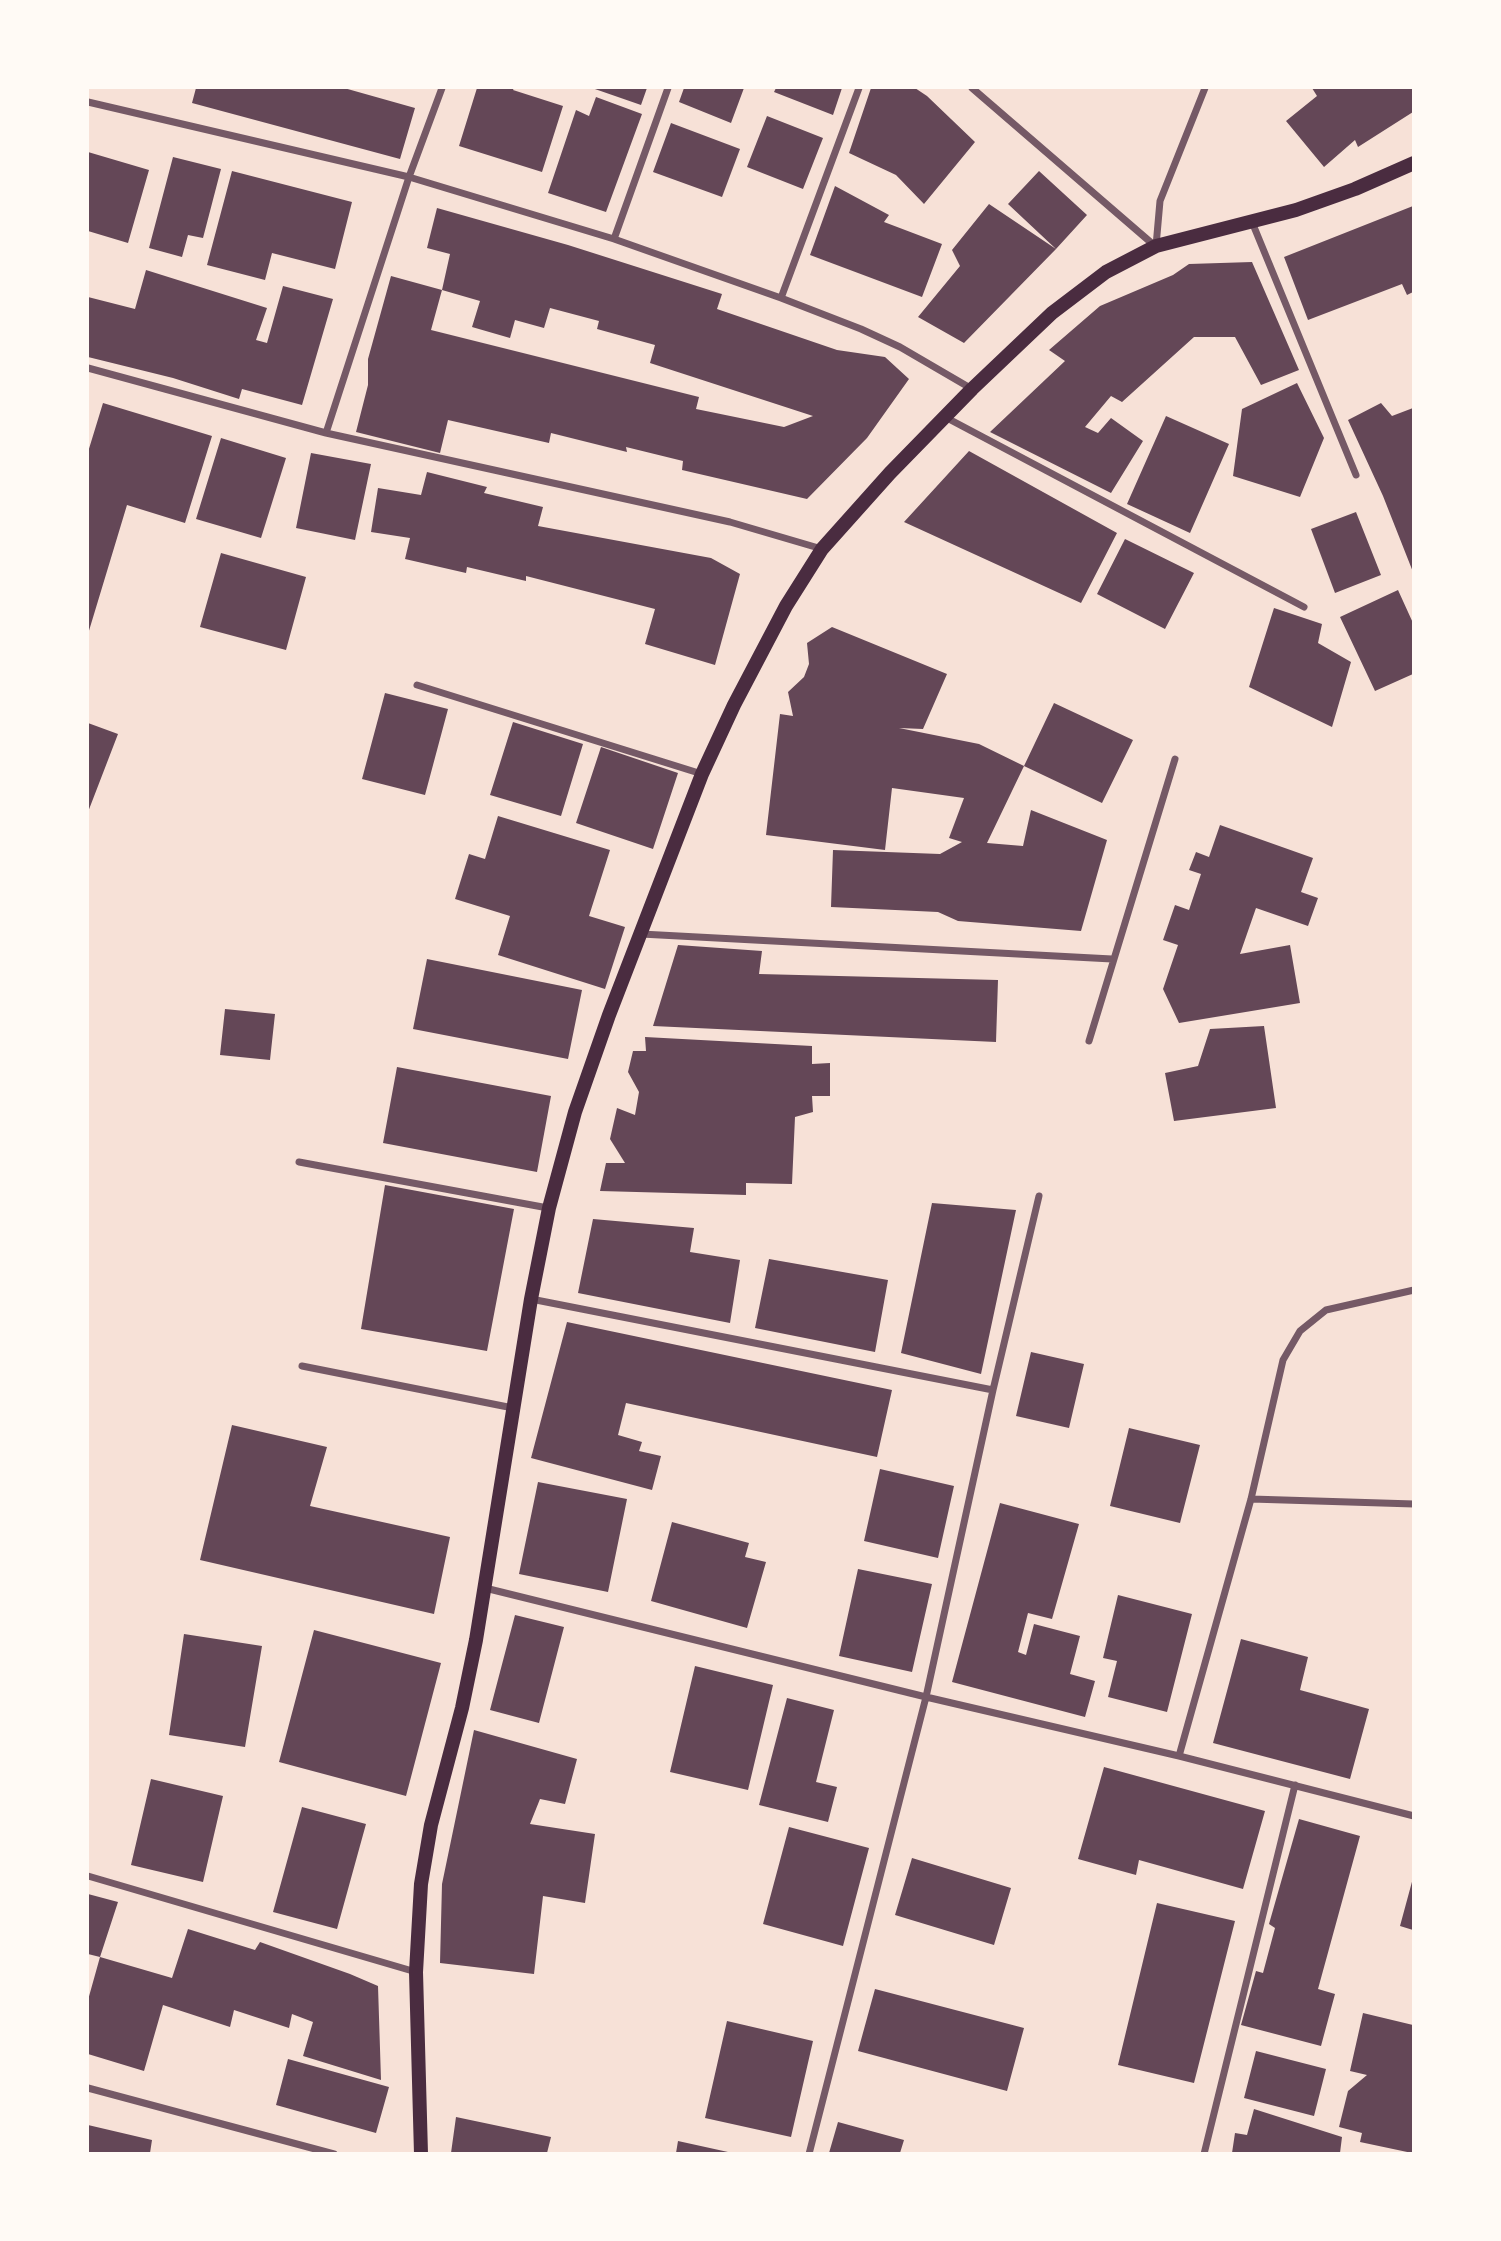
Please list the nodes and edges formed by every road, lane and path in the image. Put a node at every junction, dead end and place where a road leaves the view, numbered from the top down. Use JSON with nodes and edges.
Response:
{"nodes":[{"id":1,"x":442,"y":88,"type":"edge"},
{"id":2,"x":668,"y":88,"type":"edge"},
{"id":3,"x":859,"y":88,"type":"edge"},
{"id":4,"x":972,"y":88,"type":"edge"},
{"id":5,"x":1205,"y":88,"type":"edge"},
{"id":6,"x":88,"y":103,"type":"edge"},
{"id":7,"x":1413,"y":163,"type":"edge"},
{"id":8,"x":409,"y":177,"type":"junction"},
{"id":9,"x":1252,"y":222,"type":"junction"},
{"id":10,"x":614,"y":239,"type":"junction"},
{"id":11,"x":1156,"y":246,"type":"junction"},
{"id":12,"x":781,"y":298,"type":"junction"},
{"id":13,"x":88,"y":368,"type":"edge"},
{"id":14,"x":972,"y":389,"type":"junction"},
{"id":15,"x":944,"y":417,"type":"junction"},
{"id":16,"x":326,"y":433,"type":"junction"},
{"id":17,"x":1356,"y":475,"type":"dead end"},
{"id":18,"x":822,"y":549,"type":"junction"},
{"id":19,"x":1304,"y":607,"type":"dead end"},
{"id":20,"x":417,"y":685,"type":"dead end"},
{"id":21,"x":1175,"y":759,"type":"dead end"},
{"id":22,"x":702,"y":774,"type":"junction"},
{"id":23,"x":641,"y":934,"type":"junction"},
{"id":24,"x":1112,"y":959,"type":"junction"},
{"id":25,"x":1088,"y":1041,"type":"dead end"},
{"id":26,"x":299,"y":1162,"type":"dead end"},
{"id":27,"x":1039,"y":1196,"type":"dead end"},
{"id":28,"x":549,"y":1208,"type":"junction"},
{"id":29,"x":1413,"y":1290,"type":"edge"},
{"id":30,"x":531,"y":1299,"type":"junction"},
{"id":31,"x":302,"y":1366,"type":"dead end"},
{"id":32,"x":992,"y":1390,"type":"junction"},
{"id":33,"x":513,"y":1408,"type":"junction"},
{"id":34,"x":1251,"y":1499,"type":"junction"},
{"id":35,"x":1413,"y":1504,"type":"edge"},
{"id":36,"x":484,"y":1588,"type":"junction"},
{"id":37,"x":926,"y":1696,"type":"junction"},
{"id":38,"x":1179,"y":1756,"type":"junction"},
{"id":39,"x":1295,"y":1784,"type":"junction"},
{"id":40,"x":1413,"y":1816,"type":"edge"},
{"id":41,"x":88,"y":1876,"type":"edge"},
{"id":42,"x":416,"y":1972,"type":"junction"},
{"id":43,"x":88,"y":2088,"type":"edge"},
{"id":44,"x":334,"y":2154,"type":"edge"},
{"id":45,"x":421,"y":2154,"type":"edge"},
{"id":46,"x":809,"y":2154,"type":"edge"},
{"id":47,"x":1204,"y":2154,"type":"edge"}],
"edges":[{"from":1,"to":8,"type":"street"},
{"from":2,"to":10,"type":"street"},
{"from":3,"to":12,"type":"street"},
{"from":4,"to":11,"type":"street"},
{"from":5,"to":11,"type":"street"},
{"from":6,"to":8,"type":"street"},
{"from":7,"to":9,"type":"main road"},
{"from":8,"to":10,"type":"street"},
{"from":8,"to":16,"type":"street"},
{"from":9,"to":11,"type":"main road"},
{"from":9,"to":17,"type":"street"},
{"from":10,"to":12,"type":"street"},
{"from":11,"to":14,"type":"main road"},
{"from":12,"to":14,"type":"street"},
{"from":13,"to":16,"type":"street"},
{"from":14,"to":15,"type":"main road"},
{"from":15,"to":18,"type":"main road"},
{"from":15,"to":19,"type":"street"},
{"from":16,"to":18,"type":"street"},
{"from":18,"to":22,"type":"main road"},
{"from":20,"to":22,"type":"street"},
{"from":21,"to":24,"type":"street"},
{"from":22,"to":23,"type":"main road"},
{"from":23,"to":24,"type":"street"},
{"from":23,"to":28,"type":"main road"},
{"from":24,"to":25,"type":"street"},
{"from":26,"to":28,"type":"street"},
{"from":27,"to":32,"type":"street"},
{"from":28,"to":30,"type":"main road"},
{"from":29,"to":34,"type":"street"},
{"from":30,"to":32,"type":"street"},
{"from":30,"to":33,"type":"main road"},
{"from":31,"to":33,"type":"street"},
{"from":32,"to":37,"type":"street"},
{"from":33,"to":36,"type":"main road"},
{"from":34,"to":35,"type":"street"},
{"from":34,"to":38,"type":"street"},
{"from":36,"to":37,"type":"street"},
{"from":36,"to":42,"type":"main road"},
{"from":37,"to":38,"type":"street"},
{"from":37,"to":46,"type":"street"},
{"from":38,"to":39,"type":"street"},
{"from":39,"to":40,"type":"street"},
{"from":39,"to":47,"type":"street"},
{"from":41,"to":42,"type":"street"},
{"from":42,"to":45,"type":"main road"},
{"from":43,"to":44,"type":"street"}]}
